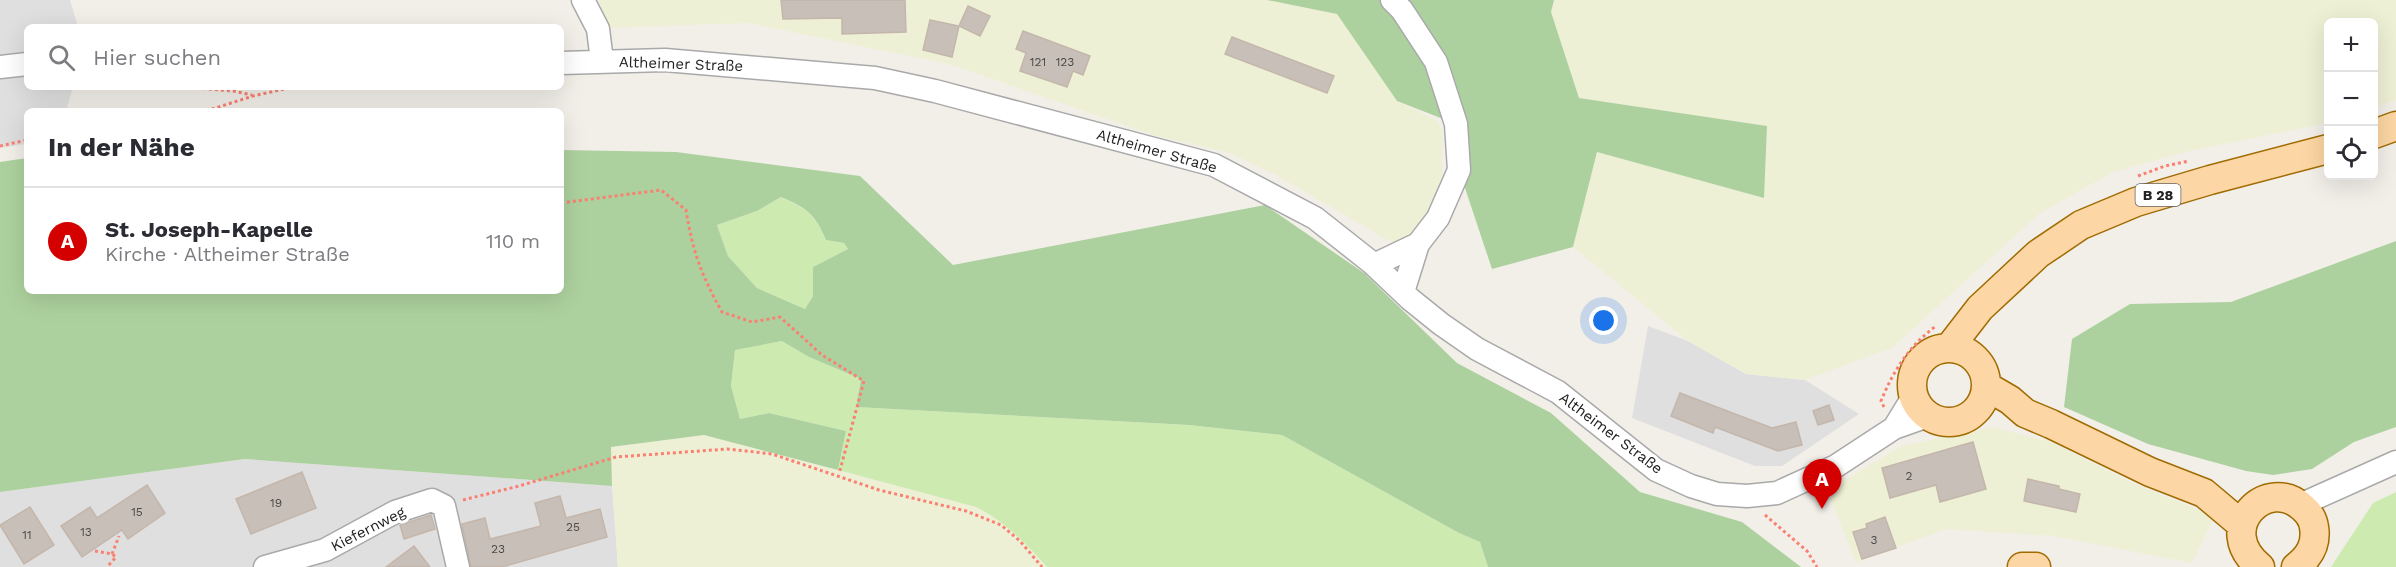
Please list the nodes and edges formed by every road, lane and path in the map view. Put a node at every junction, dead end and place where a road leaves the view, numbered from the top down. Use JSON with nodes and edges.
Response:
{"nodes":[{"id":1,"x":584,"y":0,"type":"edge"},
{"id":2,"x":1392,"y":0,"type":"edge"},
{"id":3,"x":602,"y":61,"type":"junction"},
{"id":4,"x":564,"y":63,"type":"edge"},
{"id":5,"x":24,"y":64,"type":"edge"},
{"id":6,"x":0,"y":67,"type":"edge"},
{"id":7,"x":221,"y":90,"type":"edge"},
{"id":8,"x":280,"y":90,"type":"edge"},
{"id":9,"x":253,"y":96,"type":"junction"},
{"id":10,"x":215,"y":108,"type":"edge"},
{"id":11,"x":2396,"y":126,"type":"edge"},
{"id":12,"x":2378,"y":132,"type":"edge"},
{"id":13,"x":24,"y":141,"type":"edge"},
{"id":14,"x":0,"y":146,"type":"edge"},
{"id":15,"x":2324,"y":150,"type":"edge"},
{"id":16,"x":564,"y":203,"type":"edge"},
{"id":17,"x":1418,"y":244,"type":"junction"},
{"id":18,"x":1374,"y":265,"type":"junction"},
{"id":19,"x":1403,"y":292,"type":"junction"},
{"id":20,"x":1960,"y":352,"type":"junction"},
{"id":21,"x":1981,"y":399,"type":"junction"},
{"id":22,"x":1921,"y":407,"type":"junction"},
{"id":23,"x":2396,"y":462,"type":"edge"},
{"id":24,"x":838,"y":475,"type":"junction"},
{"id":25,"x":1747,"y":496,"type":"junction"},
{"id":26,"x":444,"y":506,"type":"junction"},
{"id":27,"x":2307,"y":515,"type":"junction"},
{"id":28,"x":119,"y":536,"type":"dead end"},
{"id":29,"x":2245,"y":542,"type":"edge"},
{"id":30,"x":95,"y":551,"type":"dead end"},
{"id":31,"x":112,"y":554,"type":"junction"},
{"id":32,"x":107,"y":567,"type":"edge"},
{"id":33,"x":265,"y":567,"type":"edge"},
{"id":34,"x":459,"y":567,"type":"edge"},
{"id":35,"x":1042,"y":567,"type":"edge"},
{"id":36,"x":1817,"y":567,"type":"edge"},
{"id":37,"x":2022,"y":567,"type":"edge"},
{"id":38,"x":2036,"y":567,"type":"edge"},
{"id":39,"x":2296,"y":567,"type":"edge"}],
"edges":[{"from":1,"to":3,"type":"street"},
{"from":2,"to":17,"type":"street"},
{"from":3,"to":4,"type":"street","name":"Altheimer Straße"},
{"from":3,"to":18,"type":"street","name":"Altheimer Straße"},
{"from":5,"to":6,"type":"street"},
{"from":7,"to":9,"type":"path"},
{"from":8,"to":9,"type":"path"},
{"from":9,"to":10,"type":"path"},
{"from":11,"to":12,"type":"main road"},
{"from":13,"to":14,"type":"path"},
{"from":15,"to":20,"type":"main road","number":"B 28"},
{"from":16,"to":24,"type":"path"},
{"from":17,"to":18,"type":"street"},
{"from":17,"to":19,"type":"street"},
{"from":18,"to":19,"type":"street","name":"Altheimer Straße"},
{"from":19,"to":25,"type":"street","name":"Altheimer Straße"},
{"from":20,"to":21,"type":"main road"},
{"from":20,"to":22,"type":"main road"},
{"from":21,"to":22,"type":"main road"},
{"from":21,"to":29,"type":"main road"},
{"from":22,"to":25,"type":"street","name":"Altheimer Straße"},
{"from":23,"to":27,"type":"street"},
{"from":24,"to":26,"type":"path"},
{"from":24,"to":35,"type":"path"},
{"from":25,"to":36,"type":"path"},
{"from":26,"to":33,"type":"street","name":"Kiefernweg"},
{"from":26,"to":34,"type":"street"},
{"from":27,"to":29,"type":"main road"},
{"from":27,"to":39,"type":"main road"},
{"from":28,"to":31,"type":"path"},
{"from":30,"to":31,"type":"path"},
{"from":31,"to":32,"type":"path"},
{"from":37,"to":38,"type":"main road"}]}
